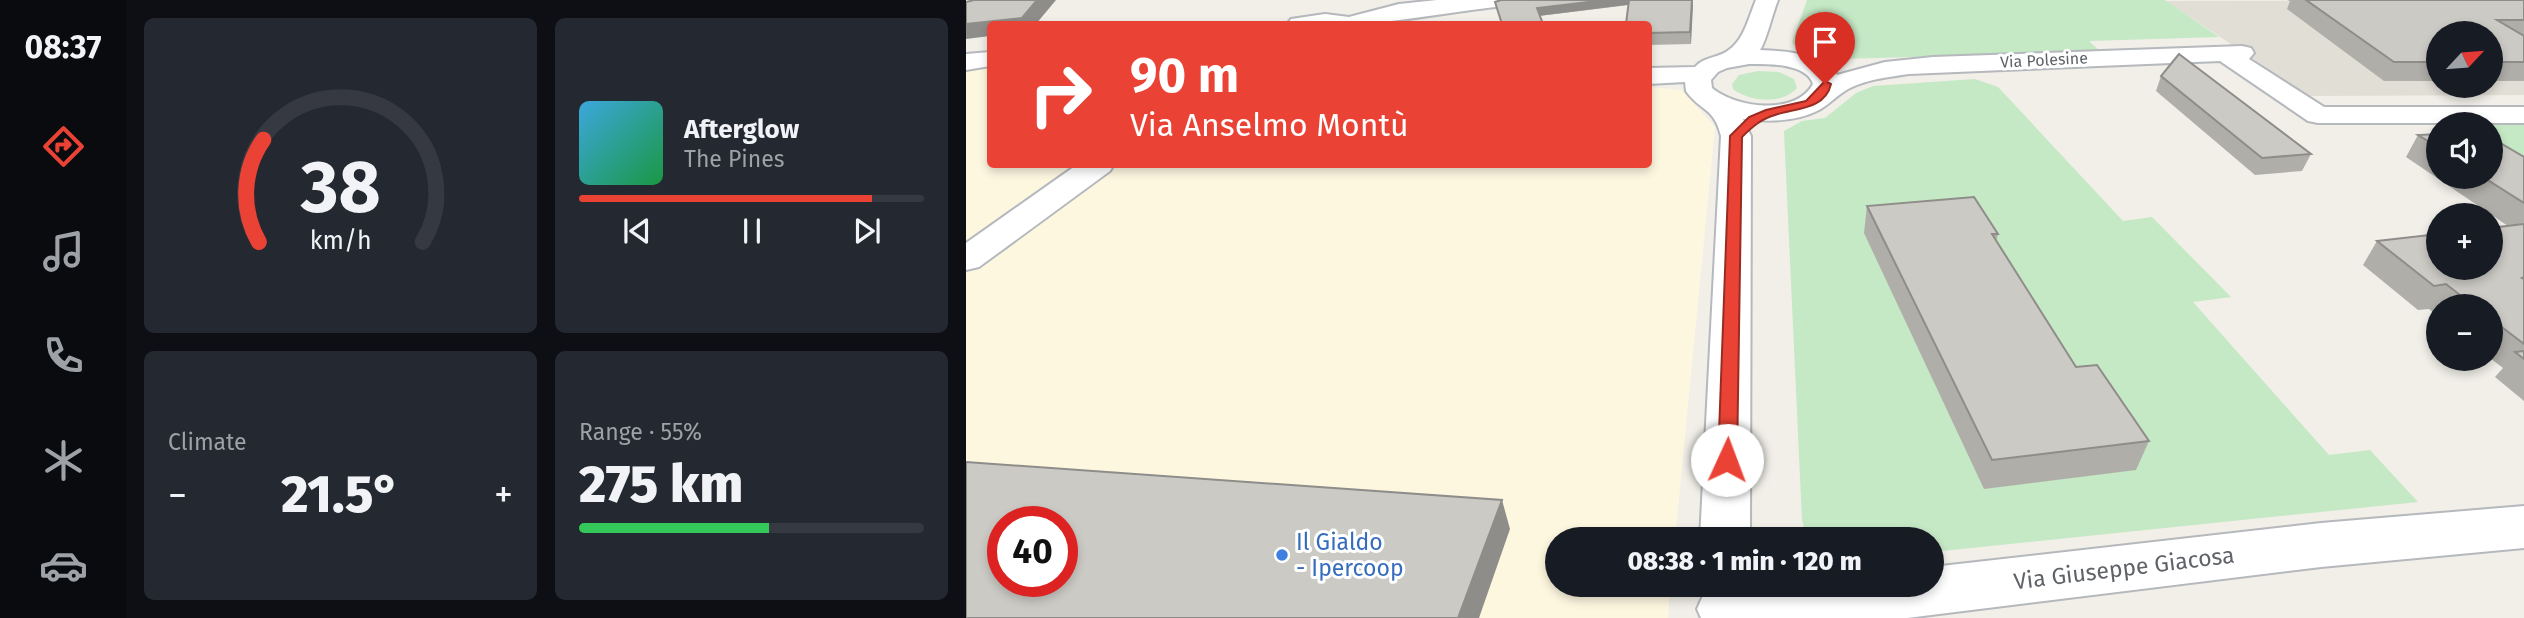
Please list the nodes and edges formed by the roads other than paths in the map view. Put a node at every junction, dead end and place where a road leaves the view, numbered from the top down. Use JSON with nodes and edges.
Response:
{"nodes":[{"id":1,"x":1495,"y":0,"type":"edge"},
{"id":2,"x":1767,"y":0,"type":"edge"},
{"id":3,"x":1364,"y":21,"type":"edge"},
{"id":4,"x":1744,"y":51,"type":"junction"},
{"id":5,"x":987,"y":59,"type":"edge"},
{"id":6,"x":966,"y":62,"type":"edge"},
{"id":7,"x":1655,"y":77,"type":"edge"},
{"id":8,"x":1819,"y":80,"type":"junction"},
{"id":9,"x":1714,"y":102,"type":"junction"},
{"id":10,"x":2524,"y":115,"type":"edge"},
{"id":11,"x":1093,"y":168,"type":"edge"},
{"id":12,"x":966,"y":259,"type":"edge"},
{"id":13,"x":1726,"y":527,"type":"edge"},
{"id":14,"x":2524,"y":527,"type":"edge"},
{"id":15,"x":1724,"y":604,"type":"edge"}],
"edges":[{"from":1,"to":3,"type":"street"},
{"from":2,"to":4,"type":"street"},
{"from":4,"to":8,"type":"street"},
{"from":4,"to":9,"type":"street"},
{"from":5,"to":6,"type":"street"},
{"from":7,"to":9,"type":"street"},
{"from":8,"to":9,"type":"street","name":"Via Polesine"},
{"from":8,"to":10,"type":"street","name":"Via Polesine"},
{"from":9,"to":13,"type":"street"},
{"from":11,"to":12,"type":"street"},
{"from":14,"to":15,"type":"street","name":"Via Giuseppe Giacosa"}]}
